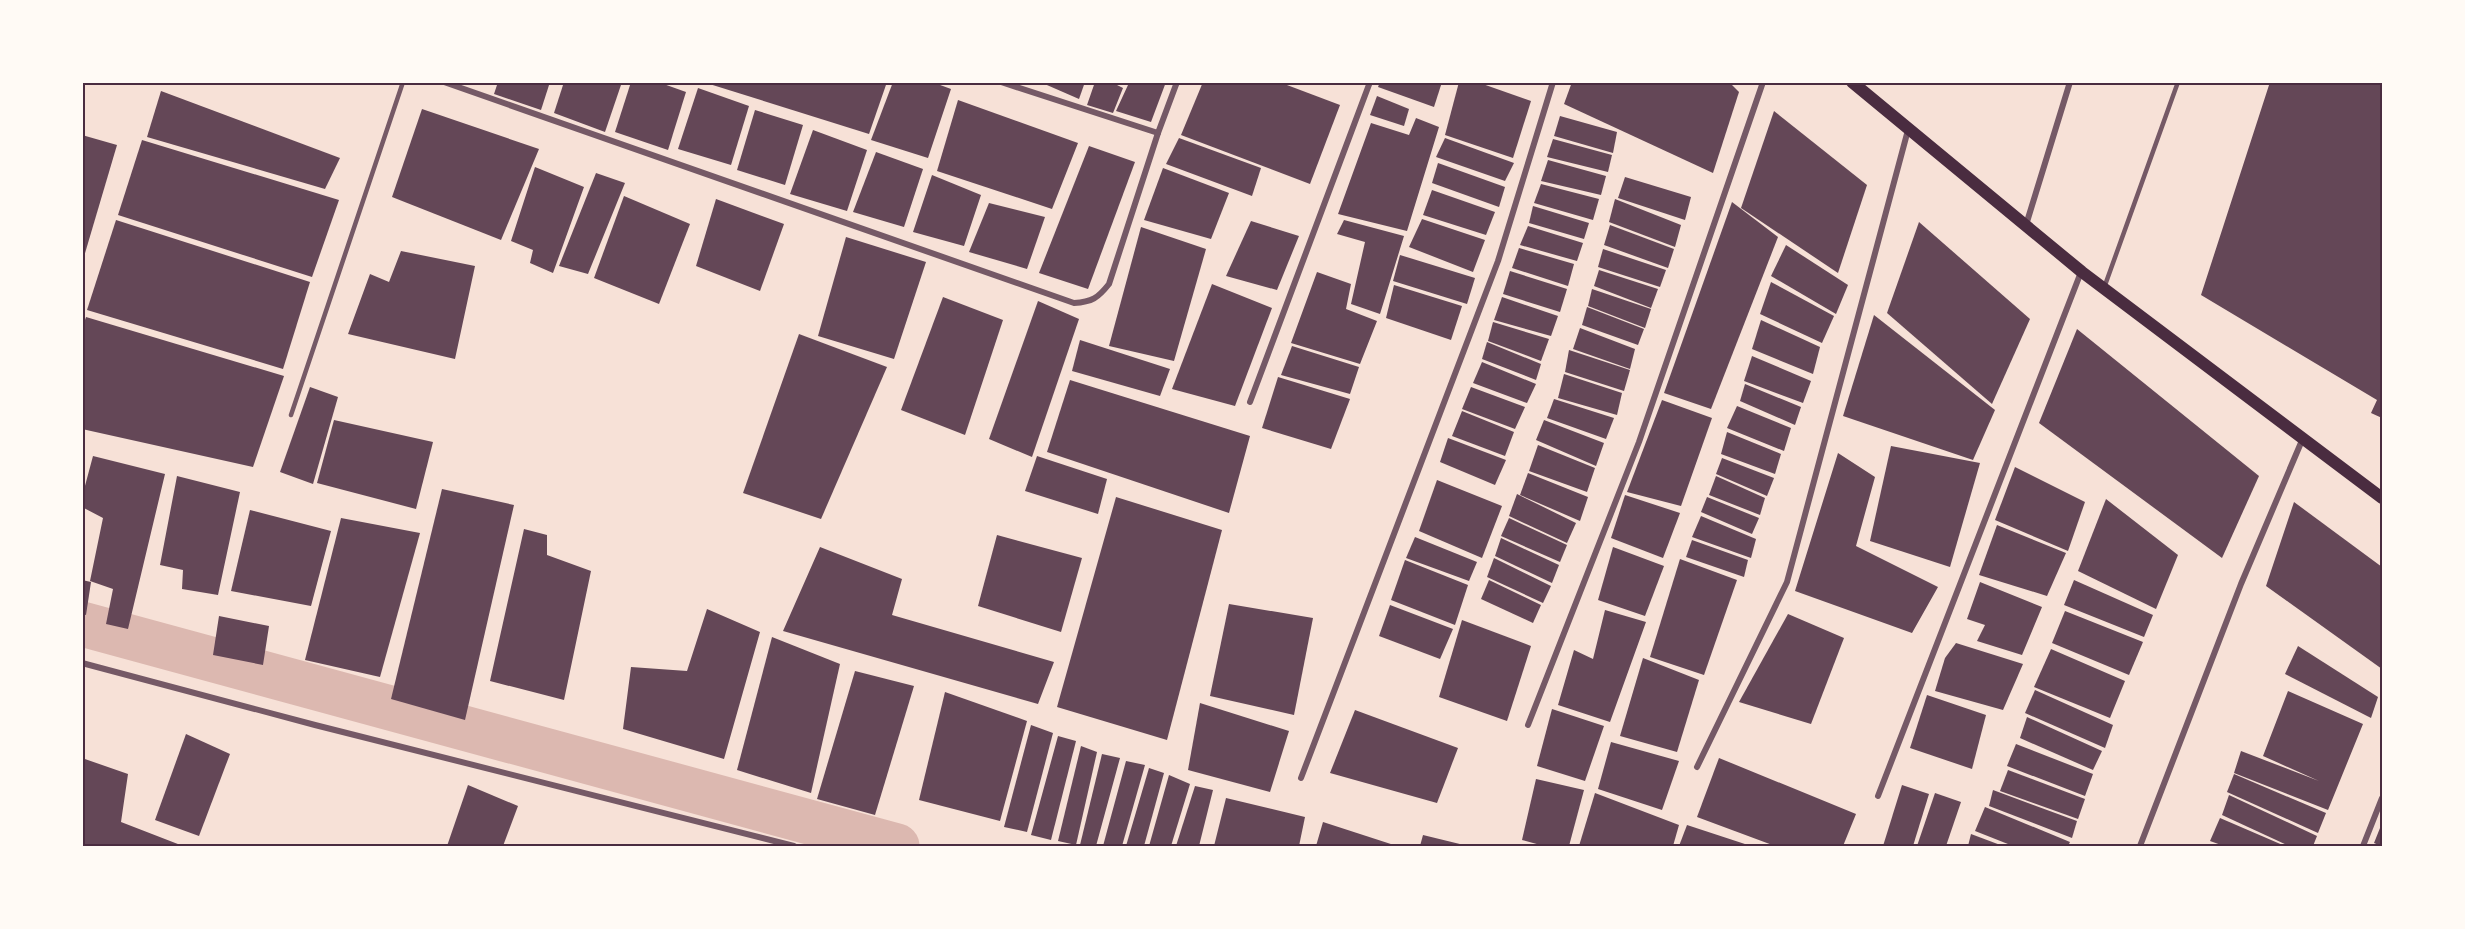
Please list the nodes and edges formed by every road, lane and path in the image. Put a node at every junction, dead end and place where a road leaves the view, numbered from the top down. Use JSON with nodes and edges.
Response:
{"nodes":[{"id":1,"x":403,"y":82,"type":"edge"},
{"id":2,"x":444,"y":82,"type":"edge"},
{"id":3,"x":1001,"y":82,"type":"edge"},
{"id":4,"x":1177,"y":82,"type":"edge"},
{"id":5,"x":1370,"y":82,"type":"edge"},
{"id":6,"x":1553,"y":82,"type":"edge"},
{"id":7,"x":1763,"y":82,"type":"edge"},
{"id":8,"x":1852,"y":82,"type":"edge"},
{"id":9,"x":2070,"y":82,"type":"edge"},
{"id":10,"x":2178,"y":82,"type":"edge"},
{"id":11,"x":1908,"y":130,"type":"junction"},
{"id":12,"x":1158,"y":133,"type":"junction"},
{"id":13,"x":2025,"y":225,"type":"junction"},
{"id":14,"x":2082,"y":272,"type":"junction"},
{"id":15,"x":2104,"y":288,"type":"junction"},
{"id":16,"x":1250,"y":402,"type":"dead end"},
{"id":17,"x":291,"y":416,"type":"dead end"},
{"id":18,"x":2304,"y":437,"type":"junction"},
{"id":19,"x":2382,"y":498,"type":"edge"},
{"id":20,"x":82,"y":663,"type":"edge"},
{"id":21,"x":1528,"y":725,"type":"dead end"},
{"id":22,"x":1697,"y":767,"type":"dead end"},
{"id":23,"x":1301,"y":778,"type":"dead end"},
{"id":24,"x":1878,"y":796,"type":"dead end"},
{"id":25,"x":2382,"y":798,"type":"edge"},
{"id":26,"x":794,"y":846,"type":"edge"},
{"id":27,"x":2140,"y":846,"type":"edge"},
{"id":28,"x":2363,"y":846,"type":"edge"}],
"edges":[{"from":1,"to":17,"type":"lane"},
{"from":2,"to":12,"type":"street"},
{"from":3,"to":12,"type":"street"},
{"from":4,"to":12,"type":"street"},
{"from":5,"to":16,"type":"street"},
{"from":6,"to":23,"type":"street"},
{"from":7,"to":21,"type":"street"},
{"from":8,"to":11,"type":"main road"},
{"from":9,"to":13,"type":"street"},
{"from":10,"to":15,"type":"lane"},
{"from":11,"to":13,"type":"main road"},
{"from":11,"to":22,"type":"street"},
{"from":13,"to":14,"type":"main road"},
{"from":14,"to":15,"type":"main road"},
{"from":14,"to":24,"type":"street"},
{"from":15,"to":18,"type":"main road"},
{"from":18,"to":19,"type":"main road"},
{"from":18,"to":27,"type":"street"},
{"from":20,"to":26,"type":"street"},
{"from":25,"to":28,"type":"street"}]}
